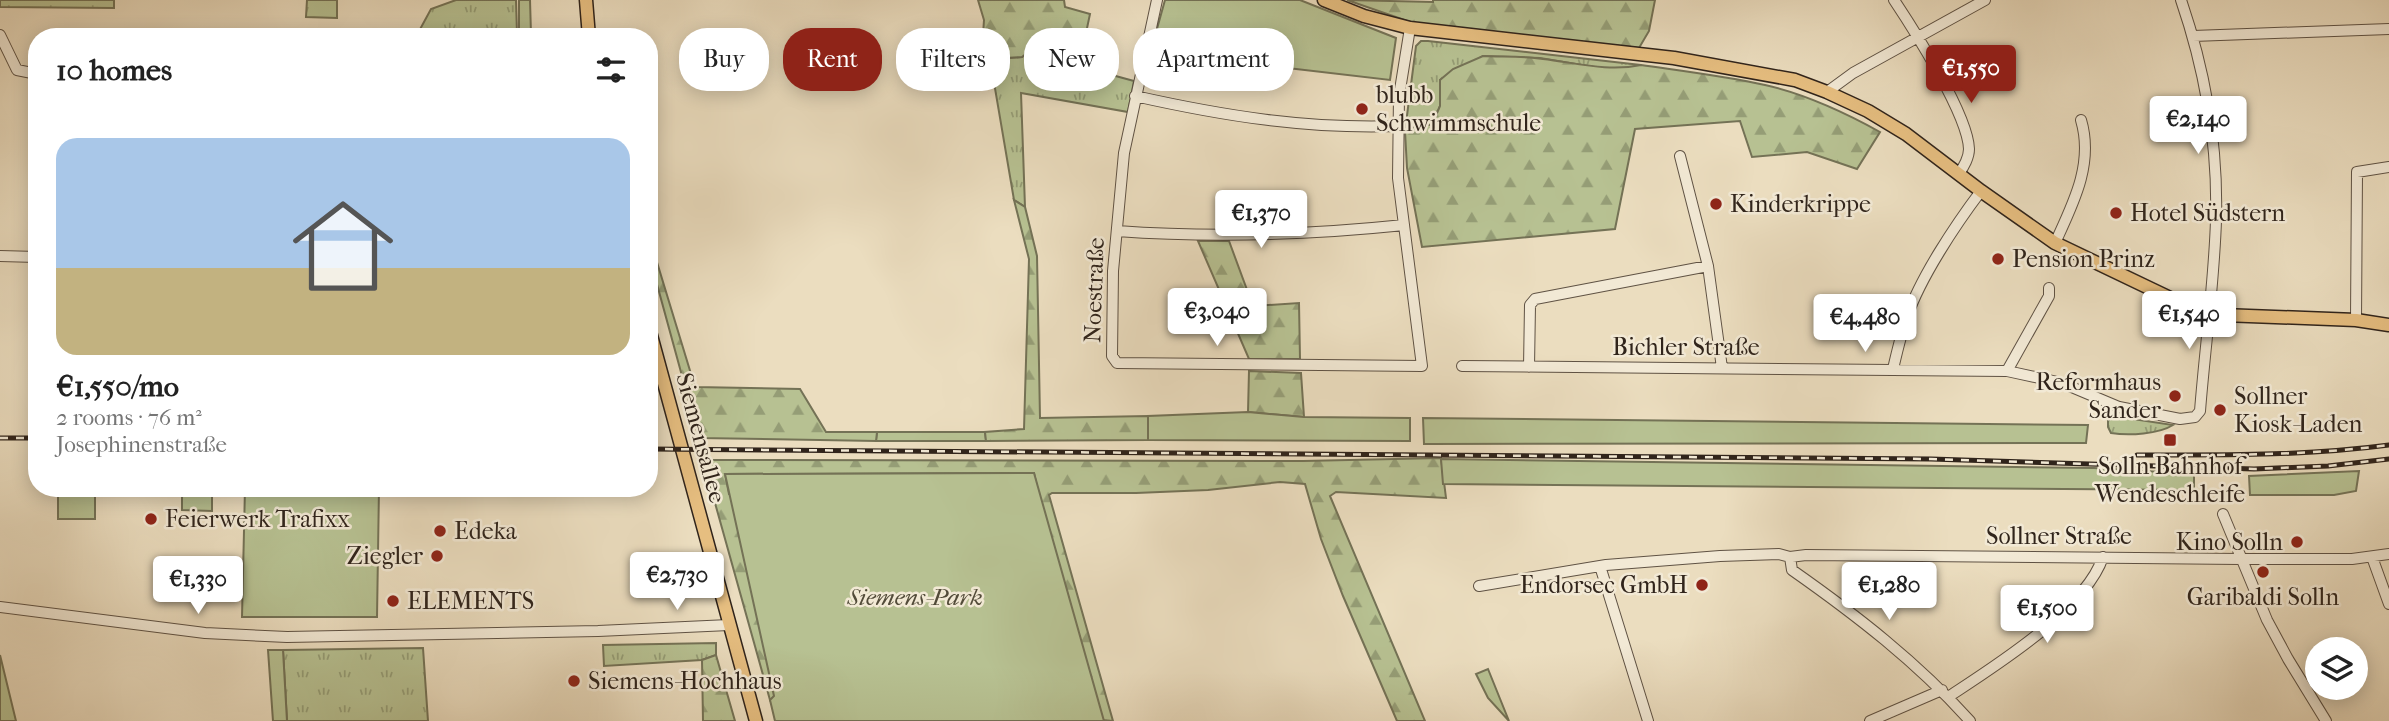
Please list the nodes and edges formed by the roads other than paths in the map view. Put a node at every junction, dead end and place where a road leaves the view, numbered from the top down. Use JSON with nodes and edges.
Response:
{"nodes":[{"id":1,"x":586,"y":0,"type":"edge"},
{"id":2,"x":1157,"y":0,"type":"edge"},
{"id":3,"x":1324,"y":0,"type":"edge"},
{"id":4,"x":1894,"y":0,"type":"edge"},
{"id":5,"x":1985,"y":0,"type":"edge"},
{"id":6,"x":2181,"y":0,"type":"edge"},
{"id":7,"x":588,"y":28,"type":"edge"},
{"id":8,"x":1410,"y":28,"type":"junction"},
{"id":9,"x":2389,"y":29,"type":"edge"},
{"id":10,"x":0,"y":35,"type":"edge"},
{"id":11,"x":2193,"y":36,"type":"junction"},
{"id":12,"x":1920,"y":38,"type":"junction"},
{"id":13,"x":28,"y":72,"type":"edge"},
{"id":14,"x":1827,"y":92,"type":"junction"},
{"id":15,"x":1135,"y":96,"type":"junction"},
{"id":16,"x":2081,"y":120,"type":"dead end"},
{"id":17,"x":1397,"y":126,"type":"junction"},
{"id":18,"x":1680,"y":156,"type":"dead end"},
{"id":19,"x":2389,"y":167,"type":"edge"},
{"id":20,"x":1959,"y":173,"type":"junction"},
{"id":21,"x":1981,"y":191,"type":"junction"},
{"id":22,"x":1404,"y":225,"type":"junction"},
{"id":23,"x":1117,"y":231,"type":"junction"},
{"id":24,"x":2055,"y":243,"type":"junction"},
{"id":25,"x":0,"y":256,"type":"edge"},
{"id":26,"x":28,"y":257,"type":"edge"},
{"id":27,"x":1708,"y":266,"type":"junction"},
{"id":28,"x":2049,"y":288,"type":"dead end"},
{"id":29,"x":2209,"y":313,"type":"junction"},
{"id":30,"x":2356,"y":320,"type":"junction"},
{"id":31,"x":2389,"y":325,"type":"edge"},
{"id":32,"x":658,"y":361,"type":"edge"},
{"id":33,"x":1462,"y":366,"type":"dead end"},
{"id":34,"x":1529,"y":366,"type":"junction"},
{"id":35,"x":1722,"y":368,"type":"junction"},
{"id":36,"x":1893,"y":369,"type":"junction"},
{"id":37,"x":2007,"y":371,"type":"junction"},
{"id":38,"x":2223,"y":514,"type":"dead end"},
{"id":39,"x":2389,"y":554,"type":"edge"},
{"id":40,"x":2103,"y":556,"type":"junction"},
{"id":41,"x":2372,"y":556,"type":"junction"},
{"id":42,"x":1790,"y":557,"type":"junction"},
{"id":43,"x":2240,"y":559,"type":"junction"},
{"id":44,"x":1600,"y":566,"type":"junction"},
{"id":45,"x":1479,"y":586,"type":"dead end"},
{"id":46,"x":2389,"y":604,"type":"edge"},
{"id":47,"x":0,"y":607,"type":"edge"},
{"id":48,"x":729,"y":625,"type":"junction"},
{"id":49,"x":1945,"y":693,"type":"junction"},
{"id":50,"x":756,"y":721,"type":"edge"},
{"id":51,"x":1648,"y":721,"type":"edge"},
{"id":52,"x":1870,"y":721,"type":"edge"},
{"id":53,"x":1970,"y":721,"type":"edge"},
{"id":54,"x":2326,"y":721,"type":"edge"}],
"edges":[{"from":1,"to":7,"type":"main road"},
{"from":2,"to":15,"type":"street","name":"Noestraße"},
{"from":3,"to":8,"type":"main road"},
{"from":4,"to":12,"type":"street"},
{"from":5,"to":12,"type":"street"},
{"from":6,"to":11,"type":"street"},
{"from":8,"to":14,"type":"main road"},
{"from":8,"to":17,"type":"street"},
{"from":9,"to":11,"type":"street"},
{"from":10,"to":13,"type":"street"},
{"from":11,"to":29,"type":"street"},
{"from":12,"to":14,"type":"street"},
{"from":12,"to":20,"type":"street"},
{"from":14,"to":20,"type":"main road"},
{"from":15,"to":17,"type":"street"},
{"from":15,"to":23,"type":"street","name":"Noestraße"},
{"from":16,"to":24,"type":"street"},
{"from":17,"to":22,"type":"street"},
{"from":18,"to":27,"type":"street"},
{"from":19,"to":30,"type":"street"},
{"from":20,"to":21,"type":"main road"},
{"from":21,"to":24,"type":"main road"},
{"from":21,"to":36,"type":"street"},
{"from":22,"to":23,"type":"street"},
{"from":22,"to":23,"type":"street","name":"Noestraße"},
{"from":24,"to":29,"type":"main road"},
{"from":25,"to":26,"type":"street"},
{"from":27,"to":34,"type":"street"},
{"from":27,"to":35,"type":"street"},
{"from":28,"to":37,"type":"street"},
{"from":29,"to":30,"type":"main road"},
{"from":29,"to":37,"type":"street","name":"Bichler Straße"},
{"from":30,"to":31,"type":"main road"},
{"from":32,"to":48,"type":"main road","name":"Siemensallee"},
{"from":33,"to":34,"type":"street","name":"Bichler Straße"},
{"from":34,"to":35,"type":"street","name":"Bichler Straße"},
{"from":35,"to":36,"type":"street","name":"Bichler Straße"},
{"from":36,"to":37,"type":"street","name":"Bichler Straße"},
{"from":38,"to":43,"type":"street"},
{"from":39,"to":41,"type":"street","name":"Sollner Straße"},
{"from":40,"to":42,"type":"street","name":"Sollner Straße"},
{"from":40,"to":43,"type":"street","name":"Sollner Straße"},
{"from":40,"to":49,"type":"street"},
{"from":41,"to":43,"type":"street","name":"Sollner Straße"},
{"from":41,"to":46,"type":"street"},
{"from":42,"to":44,"type":"street","name":"Sollner Straße"},
{"from":42,"to":49,"type":"street"},
{"from":43,"to":54,"type":"street"},
{"from":44,"to":45,"type":"street","name":"Sollner Straße"},
{"from":44,"to":51,"type":"street"},
{"from":47,"to":48,"type":"street"},
{"from":48,"to":50,"type":"main road","name":"Siemensallee"},
{"from":49,"to":52,"type":"street"},
{"from":49,"to":53,"type":"street"}]}
